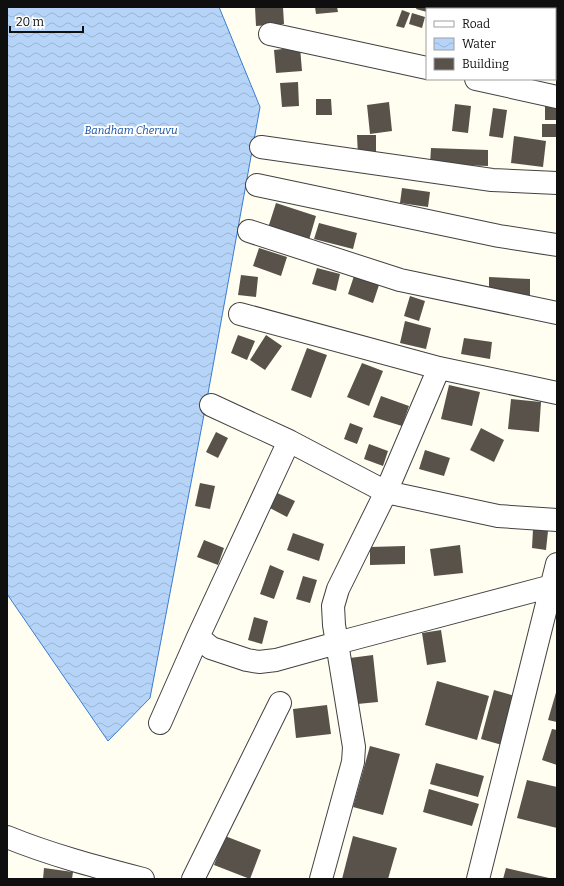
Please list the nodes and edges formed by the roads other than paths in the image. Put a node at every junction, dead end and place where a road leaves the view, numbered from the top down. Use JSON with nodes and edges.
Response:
{"nodes":[{"id":1,"x":270,"y":34,"type":"dead end"},
{"id":2,"x":426,"y":68,"type":"edge"},
{"id":3,"x":480,"y":80,"type":"edge"},
{"id":4,"x":557,"y":97,"type":"edge"},
{"id":5,"x":261,"y":147,"type":"dead end"},
{"id":6,"x":557,"y":183,"type":"edge"},
{"id":7,"x":257,"y":185,"type":"dead end"},
{"id":8,"x":249,"y":231,"type":"dead end"},
{"id":9,"x":557,"y":245,"type":"edge"},
{"id":10,"x":557,"y":313,"type":"edge"},
{"id":11,"x":240,"y":314,"type":"dead end"},
{"id":12,"x":439,"y":368,"type":"junction"},
{"id":13,"x":557,"y":393,"type":"edge"},
{"id":14,"x":211,"y":405,"type":"dead end"},
{"id":15,"x":289,"y":442,"type":"junction"},
{"id":16,"x":386,"y":492,"type":"junction"},
{"id":17,"x":557,"y":520,"type":"edge"},
{"id":18,"x":557,"y":564,"type":"edge"},
{"id":19,"x":552,"y":586,"type":"junction"},
{"id":20,"x":198,"y":637,"type":"junction"},
{"id":21,"x":337,"y":643,"type":"junction"},
{"id":22,"x":280,"y":703,"type":"dead end"},
{"id":23,"x":160,"y":722,"type":"dead end"},
{"id":24,"x":7,"y":837,"type":"edge"},
{"id":25,"x":143,"y":879,"type":"edge"},
{"id":26,"x":193,"y":879,"type":"edge"},
{"id":27,"x":321,"y":879,"type":"edge"},
{"id":28,"x":478,"y":879,"type":"edge"}],
"edges":[{"from":1,"to":2,"type":"street"},
{"from":3,"to":4,"type":"street"},
{"from":5,"to":6,"type":"street"},
{"from":7,"to":9,"type":"street"},
{"from":8,"to":10,"type":"street"},
{"from":11,"to":12,"type":"street"},
{"from":12,"to":13,"type":"street"},
{"from":12,"to":16,"type":"street"},
{"from":14,"to":15,"type":"street"},
{"from":15,"to":16,"type":"street"},
{"from":15,"to":20,"type":"street"},
{"from":16,"to":17,"type":"street"},
{"from":16,"to":21,"type":"street"},
{"from":18,"to":19,"type":"street"},
{"from":19,"to":21,"type":"street"},
{"from":19,"to":28,"type":"street"},
{"from":20,"to":21,"type":"street"},
{"from":20,"to":23,"type":"street"},
{"from":21,"to":27,"type":"street"},
{"from":22,"to":26,"type":"street"},
{"from":24,"to":25,"type":"street"}]}
